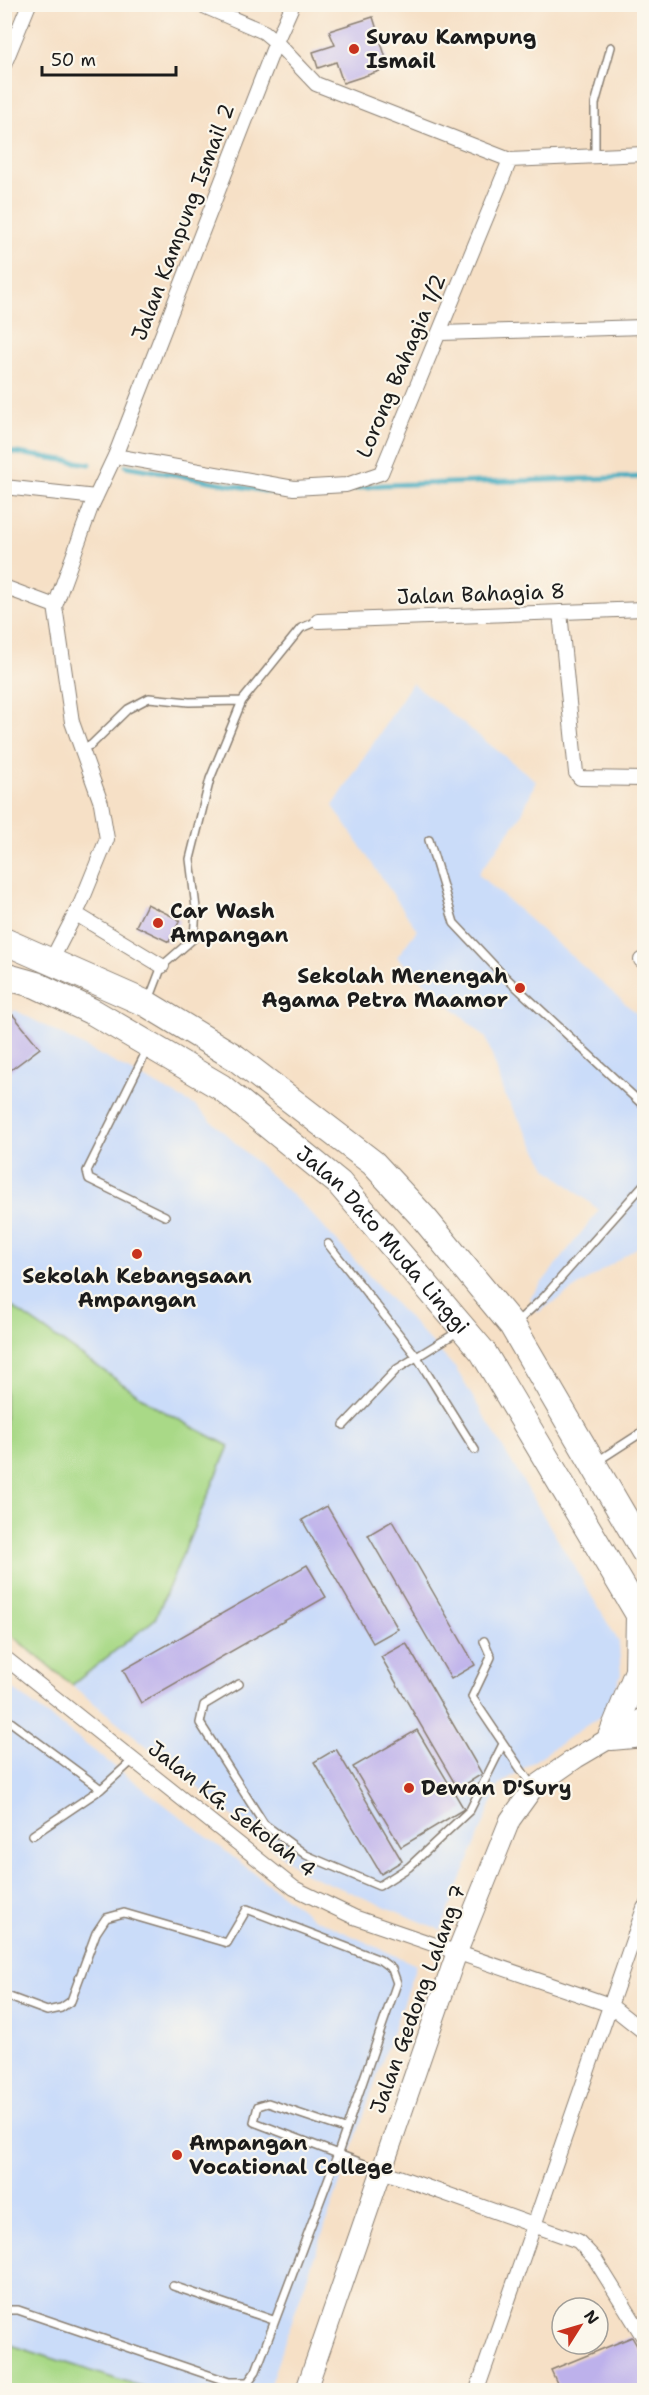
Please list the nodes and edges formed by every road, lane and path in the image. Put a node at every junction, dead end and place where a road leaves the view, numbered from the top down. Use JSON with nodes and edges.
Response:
{"nodes":[{"id":1,"x":29,"y":4,"type":"edge"},
{"id":2,"x":199,"y":4,"type":"edge"},
{"id":3,"x":293,"y":4,"type":"edge"},
{"id":4,"x":276,"y":42,"type":"junction"},
{"id":5,"x":611,"y":47,"type":"dead end"},
{"id":6,"x":4,"y":65,"type":"edge"},
{"id":7,"x":645,"y":154,"type":"edge"},
{"id":8,"x":595,"y":158,"type":"junction"},
{"id":9,"x":510,"y":160,"type":"junction"},
{"id":10,"x":645,"y":327,"type":"edge"},
{"id":11,"x":440,"y":333,"type":"junction"},
{"id":12,"x":115,"y":456,"type":"junction"},
{"id":13,"x":4,"y":487,"type":"edge"},
{"id":14,"x":96,"y":498,"type":"junction"},
{"id":15,"x":4,"y":587,"type":"edge"},
{"id":16,"x":55,"y":606,"type":"junction"},
{"id":17,"x":645,"y":609,"type":"edge"},
{"id":18,"x":560,"y":612,"type":"junction"},
{"id":19,"x":318,"y":621,"type":"joint"},
{"id":20,"x":242,"y":701,"type":"junction"},
{"id":21,"x":80,"y":748,"type":"junction"},
{"id":22,"x":645,"y":779,"type":"edge"},
{"id":23,"x":429,"y":840,"type":"dead end"},
{"id":24,"x":76,"y":914,"type":"junction"},
{"id":25,"x":4,"y":941,"type":"edge"},
{"id":26,"x":51,"y":961,"type":"junction"},
{"id":27,"x":162,"y":966,"type":"junction"},
{"id":28,"x":4,"y":976,"type":"edge"},
{"id":29,"x":147,"y":1004,"type":"junction"},
{"id":30,"x":150,"y":1043,"type":"junction"},
{"id":31,"x":645,"y":1106,"type":"edge"},
{"id":32,"x":645,"y":1184,"type":"edge"},
{"id":33,"x":165,"y":1216,"type":"dead end"},
{"id":34,"x":328,"y":1244,"type":"dead end"},
{"id":35,"x":512,"y":1326,"type":"junction"},
{"id":36,"x":464,"y":1328,"type":"junction"},
{"id":37,"x":417,"y":1357,"type":"junction"},
{"id":38,"x":344,"y":1425,"type":"dead end"},
{"id":39,"x":645,"y":1431,"type":"edge"},
{"id":40,"x":475,"y":1450,"type":"dead end"},
{"id":41,"x":593,"y":1463,"type":"junction"},
{"id":42,"x":645,"y":1551,"type":"edge"},
{"id":43,"x":642,"y":1618,"type":"edge"},
{"id":44,"x":484,"y":1641,"type":"dead end"},
{"id":45,"x":4,"y":1657,"type":"edge"},
{"id":46,"x":238,"y":1684,"type":"dead end"},
{"id":47,"x":4,"y":1717,"type":"edge"},
{"id":48,"x":645,"y":1718,"type":"edge"},
{"id":49,"x":645,"y":1734,"type":"edge"},
{"id":50,"x":611,"y":1737,"type":"junction"},
{"id":51,"x":503,"y":1744,"type":"junction"},
{"id":52,"x":133,"y":1760,"type":"junction"},
{"id":53,"x":533,"y":1788,"type":"junction"},
{"id":54,"x":101,"y":1789,"type":"junction"},
{"id":55,"x":33,"y":1834,"type":"dead end"},
{"id":56,"x":645,"y":1908,"type":"edge"},
{"id":57,"x":457,"y":1952,"type":"junction"},
{"id":58,"x":4,"y":1995,"type":"edge"},
{"id":59,"x":610,"y":2006,"type":"junction"},
{"id":60,"x":645,"y":2032,"type":"edge"},
{"id":61,"x":345,"y":2129,"type":"junction"},
{"id":62,"x":337,"y":2156,"type":"junction"},
{"id":63,"x":381,"y":2171,"type":"junction"},
{"id":64,"x":533,"y":2224,"type":"junction"},
{"id":65,"x":173,"y":2286,"type":"dead end"},
{"id":66,"x":4,"y":2310,"type":"edge"},
{"id":67,"x":273,"y":2320,"type":"junction"},
{"id":68,"x":645,"y":2338,"type":"edge"},
{"id":69,"x":306,"y":2391,"type":"edge"},
{"id":70,"x":477,"y":2391,"type":"edge"}],
"edges":[{"from":1,"to":6,"type":"street"},
{"from":2,"to":4,"type":"street"},
{"from":3,"to":4,"type":"street","name":"Jalan Kampung Ismail 2"},
{"from":4,"to":9,"type":"street"},
{"from":4,"to":12,"type":"street","name":"Jalan Kampung Ismail 2"},
{"from":5,"to":8,"type":"lane"},
{"from":7,"to":8,"type":"street"},
{"from":8,"to":9,"type":"street"},
{"from":9,"to":11,"type":"street","name":"Lorong Bahagia 1/2"},
{"from":10,"to":11,"type":"street"},
{"from":11,"to":12,"type":"street","name":"Lorong Bahagia 1/2"},
{"from":12,"to":14,"type":"street","name":"Jalan Kampung Ismail 2"},
{"from":13,"to":14,"type":"street"},
{"from":14,"to":16,"type":"street","name":"Jalan Kampung Ismail 2"},
{"from":15,"to":16,"type":"street"},
{"from":16,"to":21,"type":"street"},
{"from":17,"to":18,"type":"street","name":"Jalan Bahagia 8"},
{"from":18,"to":19,"type":"street","name":"Jalan Bahagia 8"},
{"from":18,"to":22,"type":"street"},
{"from":19,"to":20,"type":"lane"},
{"from":20,"to":21,"type":"lane"},
{"from":20,"to":27,"type":"lane"},
{"from":21,"to":24,"type":"street"},
{"from":23,"to":31,"type":"lane"},
{"from":24,"to":26,"type":"street"},
{"from":24,"to":27,"type":"street"},
{"from":25,"to":26,"type":"highway","name":"Jalan Dato Muda Linggi"},
{"from":26,"to":29,"type":"highway","name":"Jalan Dato Muda Linggi"},
{"from":27,"to":29,"type":"lane"},
{"from":28,"to":30,"type":"highway","name":"Jalan Dato Muda Linggi"},
{"from":29,"to":35,"type":"highway","name":"Jalan Dato Muda Linggi"},
{"from":30,"to":33,"type":"lane"},
{"from":30,"to":36,"type":"highway","name":"Jalan Dato Muda Linggi"},
{"from":32,"to":35,"type":"lane"},
{"from":34,"to":37,"type":"lane"},
{"from":35,"to":41,"type":"highway","name":"Jalan Dato Muda Linggi"},
{"from":36,"to":37,"type":"lane"},
{"from":36,"to":43,"type":"highway","name":"Jalan Dato Muda Linggi"},
{"from":37,"to":38,"type":"lane"},
{"from":37,"to":40,"type":"lane"},
{"from":39,"to":41,"type":"lane"},
{"from":41,"to":42,"type":"highway","name":"Jalan Dato Muda Linggi"},
{"from":43,"to":50,"type":"highway"},
{"from":44,"to":51,"type":"lane"},
{"from":45,"to":52,"type":"street","name":"Jalan KG. Sekolah 4"},
{"from":46,"to":51,"type":"lane"},
{"from":47,"to":54,"type":"lane"},
{"from":48,"to":50,"type":"street","name":"Jalan Gedong Lalang 7"},
{"from":49,"to":50,"type":"highway"},
{"from":50,"to":53,"type":"street","name":"Jalan Gedong Lalang 7"},
{"from":51,"to":53,"type":"lane"},
{"from":52,"to":54,"type":"lane"},
{"from":52,"to":57,"type":"street","name":"Jalan KG. Sekolah 4"},
{"from":53,"to":57,"type":"street","name":"Jalan Gedong Lalang 7"},
{"from":54,"to":55,"type":"lane"},
{"from":56,"to":59,"type":"street"},
{"from":57,"to":59,"type":"street","name":"Jalan KG. Sekolah 4"},
{"from":57,"to":63,"type":"street","name":"Jalan Gedong Lalang 7"},
{"from":58,"to":61,"type":"lane"},
{"from":59,"to":60,"type":"street","name":"Jalan KG. Sekolah 4"},
{"from":59,"to":64,"type":"street"},
{"from":61,"to":62,"type":"lane"},
{"from":61,"to":62,"type":"lane"},
{"from":62,"to":63,"type":"lane"},
{"from":62,"to":67,"type":"lane"},
{"from":63,"to":64,"type":"street"},
{"from":63,"to":69,"type":"street","name":"Jalan Gedong Lalang 7"},
{"from":64,"to":68,"type":"street"},
{"from":64,"to":70,"type":"street"},
{"from":65,"to":67,"type":"lane"},
{"from":66,"to":67,"type":"lane"}]}
